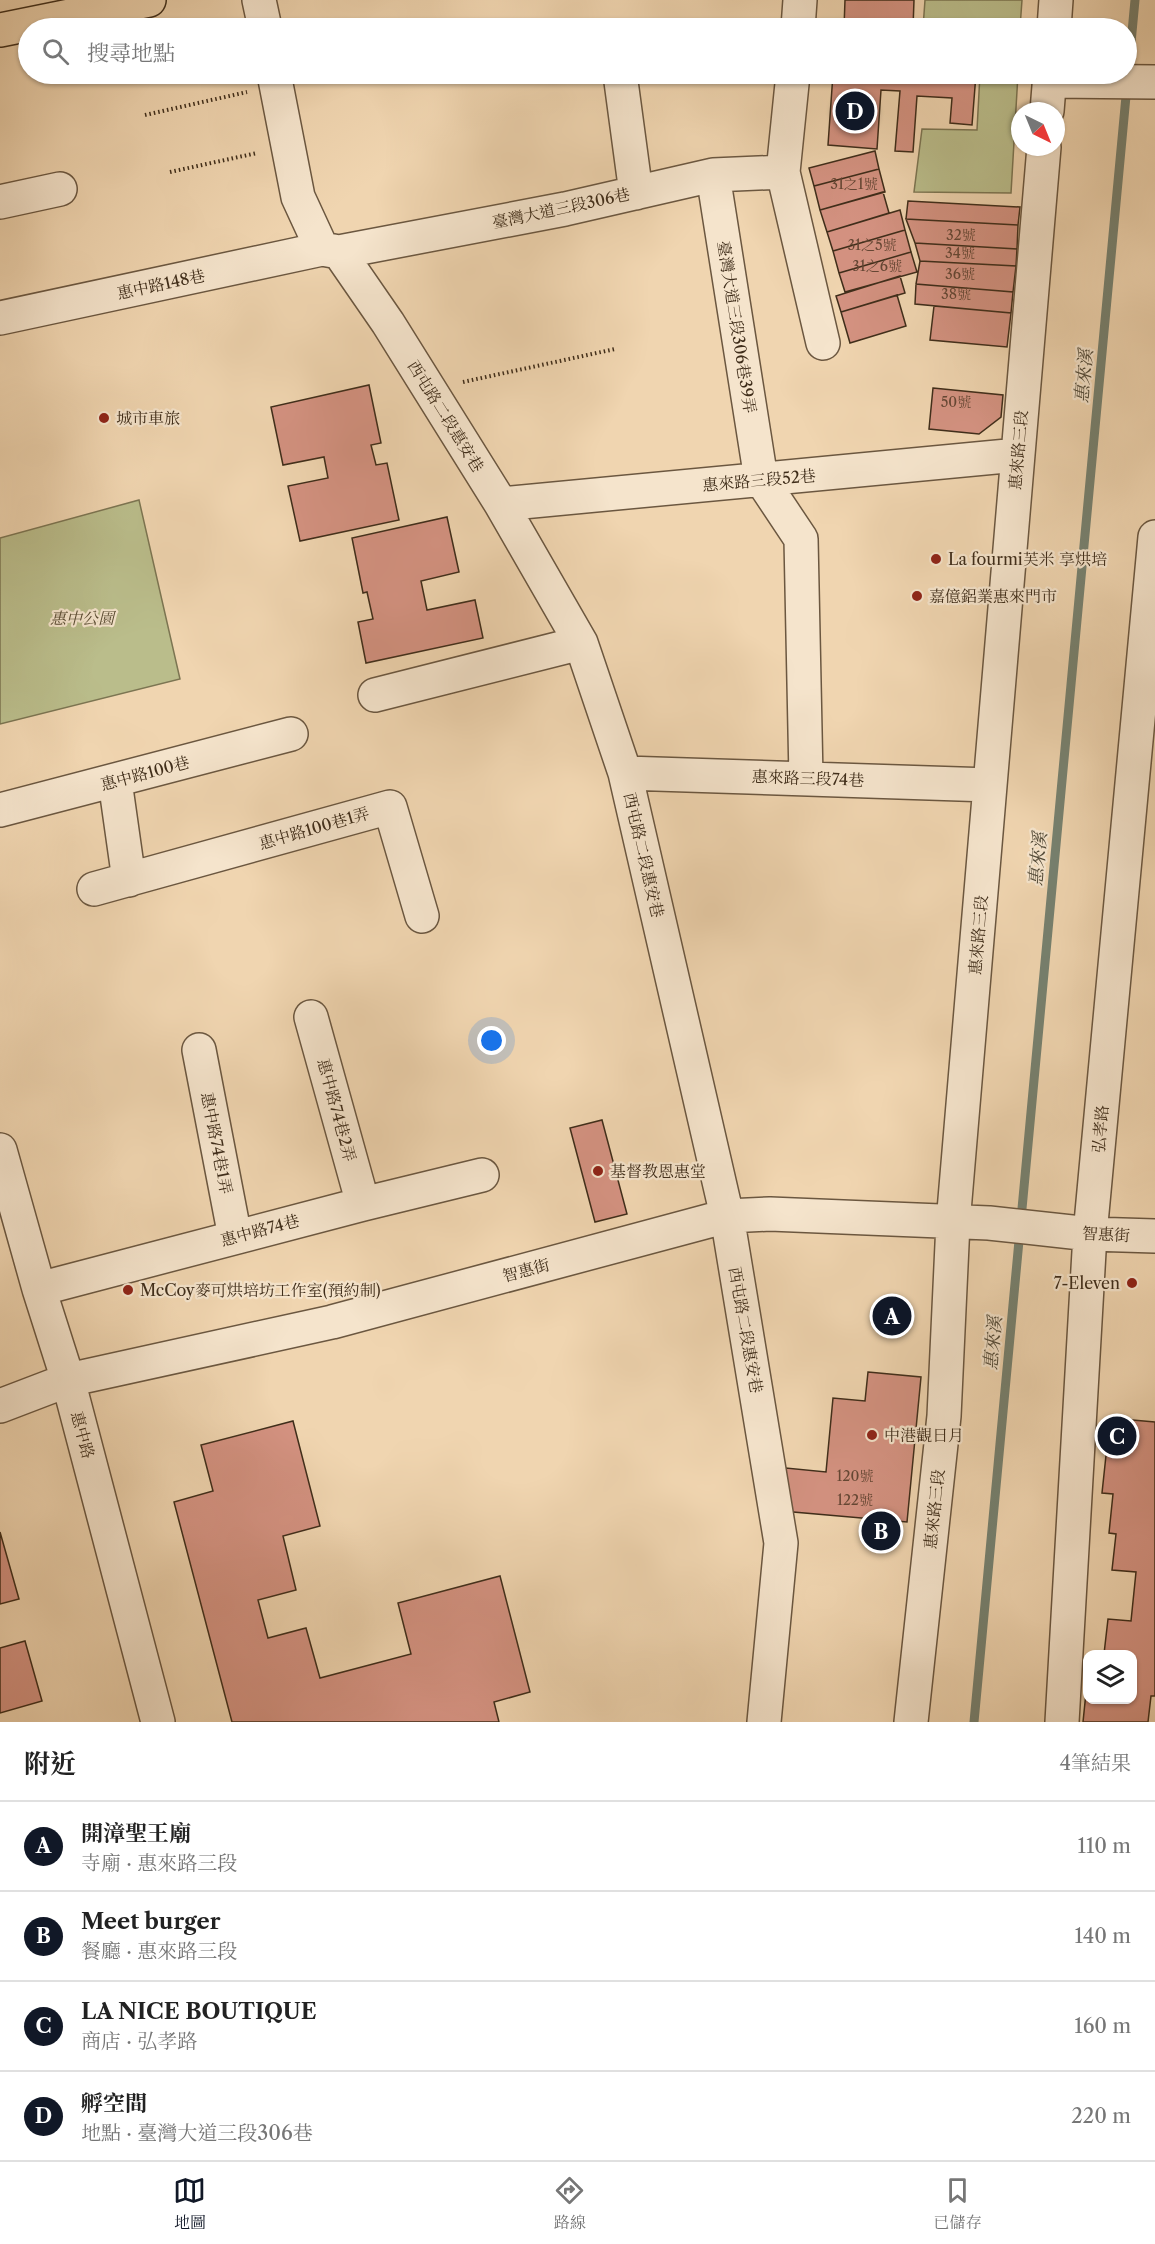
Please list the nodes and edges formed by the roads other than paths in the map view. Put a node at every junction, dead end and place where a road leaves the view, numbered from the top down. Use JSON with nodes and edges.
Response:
{"nodes":[{"id":1,"x":149,"y":0,"type":"edge"},
{"id":2,"x":259,"y":0,"type":"edge"},
{"id":3,"x":800,"y":0,"type":"edge"},
{"id":4,"x":1056,"y":0,"type":"edge"},
{"id":5,"x":60,"y":18,"type":"edge"},
{"id":6,"x":263,"y":18,"type":"edge"},
{"id":7,"x":799,"y":18,"type":"edge"},
{"id":8,"x":1055,"y":18,"type":"edge"},
{"id":9,"x":18,"y":26,"type":"edge"},
{"id":10,"x":0,"y":30,"type":"edge"},
{"id":11,"x":1155,"y":82,"type":"edge"},
{"id":12,"x":1137,"y":83,"type":"edge"},
{"id":13,"x":276,"y":84,"type":"edge"},
{"id":14,"x":621,"y":84,"type":"edge"},
{"id":15,"x":792,"y":84,"type":"edge"},
{"id":16,"x":1125,"y":84,"type":"edge"},
{"id":17,"x":1049,"y":89,"type":"edge"},
{"id":18,"x":1043,"y":156,"type":"edge"},
{"id":19,"x":783,"y":172,"type":"junction"},
{"id":20,"x":713,"y":175,"type":"junction"},
{"id":21,"x":60,"y":189,"type":"dead end"},
{"id":22,"x":636,"y":193,"type":"junction"},
{"id":23,"x":0,"y":202,"type":"edge"},
{"id":24,"x":331,"y":250,"type":"junction"},
{"id":25,"x":0,"y":318,"type":"edge"},
{"id":26,"x":824,"y":343,"type":"dead end"},
{"id":27,"x":1018,"y":455,"type":"junction"},
{"id":28,"x":761,"y":479,"type":"junction"},
{"id":29,"x":501,"y":504,"type":"junction"},
{"id":30,"x":1155,"y":537,"type":"edge"},
{"id":31,"x":581,"y":644,"type":"junction"},
{"id":32,"x":375,"y":695,"type":"dead end"},
{"id":33,"x":291,"y":734,"type":"dead end"},
{"id":34,"x":625,"y":774,"type":"junction"},
{"id":35,"x":806,"y":778,"type":"junction"},
{"id":36,"x":115,"y":781,"type":"junction"},
{"id":37,"x":990,"y":785,"type":"junction"},
{"id":38,"x":0,"y":810,"type":"edge"},
{"id":39,"x":129,"y":880,"type":"junction"},
{"id":40,"x":94,"y":889,"type":"dead end"},
{"id":41,"x":422,"y":916,"type":"dead end"},
{"id":42,"x":311,"y":1017,"type":"dead end"},
{"id":43,"x":199,"y":1050,"type":"dead end"},
{"id":44,"x":0,"y":1150,"type":"edge"},
{"id":45,"x":482,"y":1175,"type":"dead end"},
{"id":46,"x":363,"y":1204,"type":"junction"},
{"id":47,"x":727,"y":1216,"type":"junction"},
{"id":48,"x":953,"y":1223,"type":"junction"},
{"id":49,"x":1090,"y":1234,"type":"junction"},
{"id":50,"x":235,"y":1236,"type":"junction"},
{"id":51,"x":1155,"y":1236,"type":"edge"},
{"id":52,"x":39,"y":1289,"type":"junction"},
{"id":53,"x":68,"y":1380,"type":"junction"},
{"id":54,"x":0,"y":1406,"type":"edge"},
{"id":55,"x":158,"y":1722,"type":"edge"},
{"id":56,"x":764,"y":1722,"type":"edge"},
{"id":57,"x":910,"y":1722,"type":"edge"},
{"id":58,"x":1062,"y":1722,"type":"edge"}],
"edges":[{"from":1,"to":5,"type":"main road"},
{"from":2,"to":6,"type":"street"},
{"from":3,"to":7,"type":"street"},
{"from":4,"to":8,"type":"street"},
{"from":9,"to":10,"type":"main road"},
{"from":11,"to":12,"type":"street"},
{"from":13,"to":24,"type":"street","name":"西屯路二段惠安巷"},
{"from":14,"to":22,"type":"street"},
{"from":15,"to":19,"type":"street"},
{"from":16,"to":17,"type":"street"},
{"from":18,"to":27,"type":"street","name":"惠來路三段"},
{"from":19,"to":20,"type":"street","name":"臺灣大道三段306巷"},
{"from":19,"to":26,"type":"street"},
{"from":20,"to":22,"type":"street","name":"臺灣大道三段306巷"},
{"from":20,"to":28,"type":"street","name":"臺灣大道三段306巷39弄"},
{"from":21,"to":23,"type":"street"},
{"from":22,"to":24,"type":"street","name":"臺灣大道三段306巷"},
{"from":24,"to":25,"type":"street","name":"惠中路148巷"},
{"from":24,"to":29,"type":"street","name":"西屯路二段惠安巷"},
{"from":27,"to":28,"type":"street","name":"惠來路三段52巷"},
{"from":27,"to":37,"type":"street","name":"惠來路三段"},
{"from":28,"to":29,"type":"street","name":"惠來路三段52巷"},
{"from":28,"to":35,"type":"street"},
{"from":29,"to":31,"type":"street","name":"西屯路二段惠安巷"},
{"from":30,"to":49,"type":"street","name":"弘孝路"},
{"from":31,"to":32,"type":"street"},
{"from":31,"to":34,"type":"street","name":"西屯路二段惠安巷"},
{"from":33,"to":36,"type":"street","name":"惠中路100巷"},
{"from":34,"to":35,"type":"street","name":"惠來路三段74巷"},
{"from":34,"to":47,"type":"street","name":"西屯路二段惠安巷"},
{"from":35,"to":37,"type":"street","name":"惠來路三段74巷"},
{"from":36,"to":38,"type":"street","name":"惠中路100巷"},
{"from":36,"to":39,"type":"street"},
{"from":37,"to":48,"type":"street","name":"惠來路三段"},
{"from":39,"to":40,"type":"street","name":"惠中路100巷1弄"},
{"from":39,"to":41,"type":"street","name":"惠中路100巷1弄"},
{"from":42,"to":46,"type":"street","name":"惠中路74巷2弄"},
{"from":43,"to":50,"type":"street","name":"惠中路74巷1弄"},
{"from":44,"to":52,"type":"street","name":"惠中路"},
{"from":45,"to":46,"type":"street","name":"惠中路74巷"},
{"from":46,"to":50,"type":"street","name":"惠中路74巷"},
{"from":47,"to":48,"type":"street","name":"智惠街"},
{"from":47,"to":53,"type":"street","name":"智惠街"},
{"from":47,"to":56,"type":"street","name":"西屯路二段惠安巷"},
{"from":48,"to":49,"type":"street","name":"智惠街"},
{"from":48,"to":57,"type":"street","name":"惠來路三段"},
{"from":49,"to":51,"type":"street","name":"智惠街"},
{"from":49,"to":58,"type":"street","name":"弘孝路"},
{"from":50,"to":52,"type":"street","name":"惠中路74巷"},
{"from":52,"to":53,"type":"street","name":"惠中路"},
{"from":53,"to":54,"type":"street","name":"智惠街"},
{"from":53,"to":55,"type":"street","name":"惠中路"}]}
